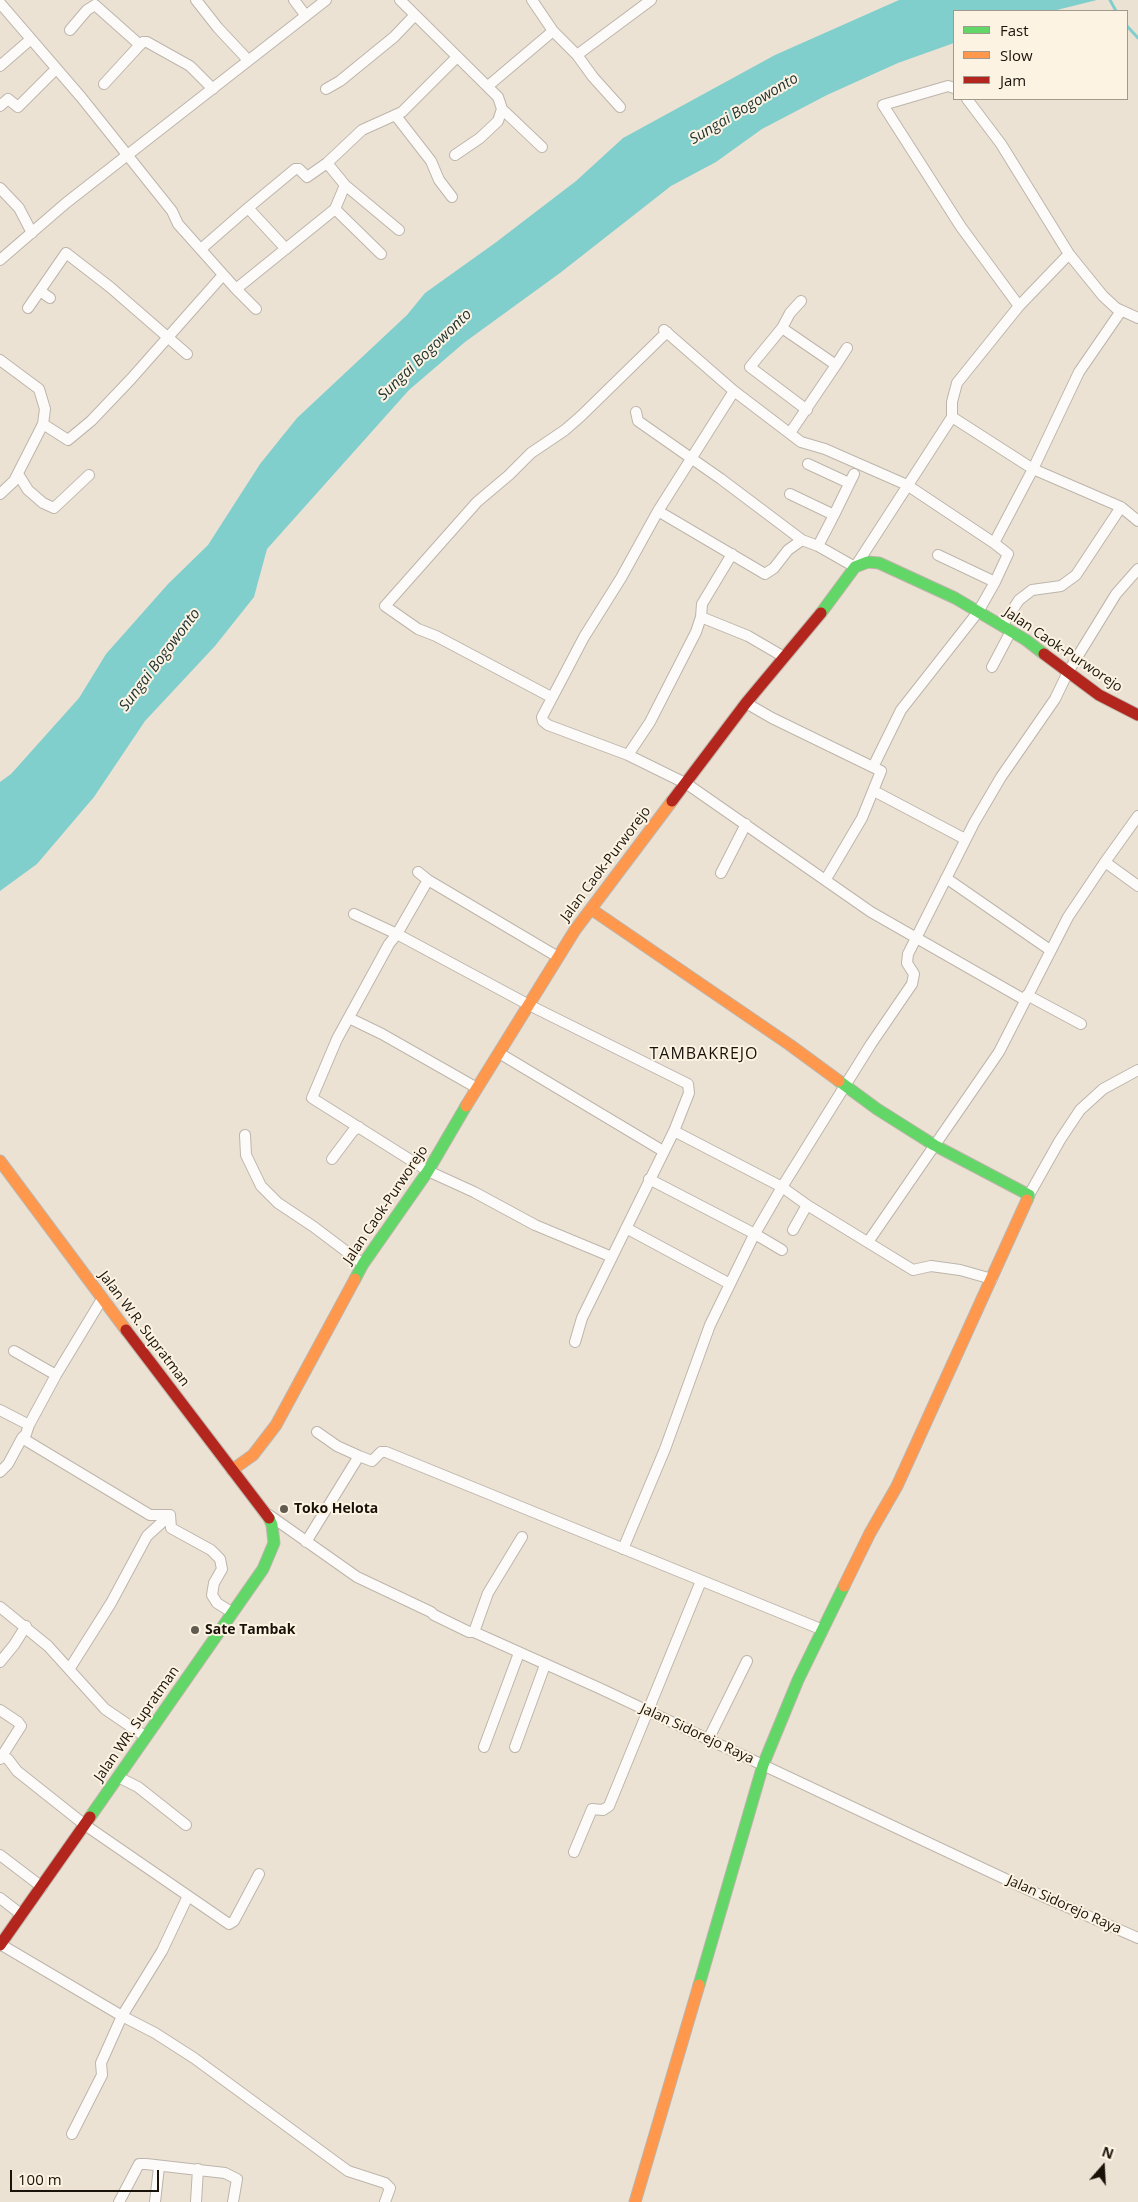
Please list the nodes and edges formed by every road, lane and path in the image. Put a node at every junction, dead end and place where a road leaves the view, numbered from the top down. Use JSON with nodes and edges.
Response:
{"nodes":[{"id":1,"x":196,"y":0,"type":"edge"},
{"id":2,"x":294,"y":0,"type":"edge"},
{"id":3,"x":326,"y":0,"type":"edge"},
{"id":4,"x":400,"y":0,"type":"edge"},
{"id":5,"x":532,"y":0,"type":"edge"},
{"id":6,"x":651,"y":0,"type":"edge"},
{"id":7,"x":1,"y":5,"type":"edge"},
{"id":8,"x":415,"y":15,"type":"junction"},
{"id":9,"x":306,"y":16,"type":"junction"},
{"id":10,"x":70,"y":30,"type":"dead end"},
{"id":11,"x":553,"y":31,"type":"junction"},
{"id":12,"x":30,"y":39,"type":"junction"},
{"id":13,"x":140,"y":45,"type":"junction"},
{"id":14,"x":577,"y":56,"type":"junction"},
{"id":15,"x":457,"y":57,"type":"junction"},
{"id":16,"x":248,"y":60,"type":"junction"},
{"id":17,"x":0,"y":66,"type":"edge"},
{"id":18,"x":56,"y":69,"type":"junction"},
{"id":19,"x":104,"y":84,"type":"dead end"},
{"id":20,"x":488,"y":86,"type":"junction"},
{"id":21,"x":213,"y":88,"type":"junction"},
{"id":22,"x":953,"y":88,"type":"edge"},
{"id":23,"x":326,"y":89,"type":"dead end"},
{"id":24,"x":968,"y":100,"type":"edge"},
{"id":25,"x":1,"y":104,"type":"edge"},
{"id":26,"x":620,"y":107,"type":"dead end"},
{"id":27,"x":502,"y":110,"type":"junction"},
{"id":28,"x":396,"y":116,"type":"junction"},
{"id":29,"x":542,"y":147,"type":"dead end"},
{"id":30,"x":455,"y":155,"type":"dead end"},
{"id":31,"x":127,"y":157,"type":"junction"},
{"id":32,"x":327,"y":163,"type":"junction"},
{"id":33,"x":345,"y":185,"type":"junction"},
{"id":34,"x":0,"y":188,"type":"edge"},
{"id":35,"x":452,"y":197,"type":"dead end"},
{"id":36,"x":248,"y":208,"type":"junction"},
{"id":37,"x":335,"y":209,"type":"junction"},
{"id":38,"x":399,"y":230,"type":"dead end"},
{"id":39,"x":32,"y":233,"type":"junction"},
{"id":40,"x":201,"y":249,"type":"junction"},
{"id":41,"x":286,"y":249,"type":"junction"},
{"id":42,"x":381,"y":254,"type":"dead end"},
{"id":43,"x":1070,"y":254,"type":"junction"},
{"id":44,"x":0,"y":260,"type":"edge"},
{"id":45,"x":223,"y":275,"type":"junction"},
{"id":46,"x":236,"y":289,"type":"junction"},
{"id":47,"x":40,"y":291,"type":"junction"},
{"id":48,"x":50,"y":298,"type":"dead end"},
{"id":49,"x":801,"y":301,"type":"dead end"},
{"id":50,"x":1019,"y":306,"type":"junction"},
{"id":51,"x":28,"y":308,"type":"dead end"},
{"id":52,"x":256,"y":309,"type":"dead end"},
{"id":53,"x":1121,"y":311,"type":"junction"},
{"id":54,"x":1138,"y":318,"type":"edge"},
{"id":55,"x":782,"y":328,"type":"junction"},
{"id":56,"x":168,"y":336,"type":"junction"},
{"id":57,"x":847,"y":348,"type":"dead end"},
{"id":58,"x":187,"y":354,"type":"dead end"},
{"id":59,"x":0,"y":360,"type":"edge"},
{"id":60,"x":836,"y":365,"type":"junction"},
{"id":61,"x":734,"y":391,"type":"junction"},
{"id":62,"x":807,"y":410,"type":"junction"},
{"id":63,"x":636,"y":412,"type":"dead end"},
{"id":64,"x":952,"y":417,"type":"junction"},
{"id":65,"x":43,"y":424,"type":"junction"},
{"id":66,"x":790,"y":433,"type":"junction"},
{"id":67,"x":691,"y":457,"type":"junction"},
{"id":68,"x":808,"y":464,"type":"dead end"},
{"id":69,"x":1033,"y":469,"type":"junction"},
{"id":70,"x":18,"y":474,"type":"junction"},
{"id":71,"x":89,"y":475,"type":"dead end"},
{"id":72,"x":907,"y":485,"type":"junction"},
{"id":73,"x":0,"y":494,"type":"edge"},
{"id":74,"x":790,"y":494,"type":"dead end"},
{"id":75,"x":1121,"y":508,"type":"junction"},
{"id":76,"x":658,"y":511,"type":"junction"},
{"id":77,"x":834,"y":515,"type":"junction"},
{"id":78,"x":1138,"y":521,"type":"edge"},
{"id":79,"x":802,"y":540,"type":"junction"},
{"id":80,"x":994,"y":543,"type":"junction"},
{"id":81,"x":818,"y":546,"type":"junction"},
{"id":82,"x":732,"y":554,"type":"junction"},
{"id":83,"x":938,"y":555,"type":"dead end"},
{"id":84,"x":855,"y":567,"type":"junction"},
{"id":85,"x":1138,"y":569,"type":"edge"},
{"id":86,"x":996,"y":582,"type":"junction"},
{"id":87,"x":978,"y":612,"type":"junction"},
{"id":88,"x":700,"y":617,"type":"junction"},
{"id":89,"x":1007,"y":629,"type":"junction"},
{"id":90,"x":784,"y":658,"type":"junction"},
{"id":91,"x":992,"y":667,"type":"dead end"},
{"id":92,"x":1068,"y":672,"type":"junction"},
{"id":93,"x":552,"y":697,"type":"junction"},
{"id":94,"x":746,"y":703,"type":"junction"},
{"id":95,"x":1138,"y":715,"type":"edge"},
{"id":96,"x":628,"y":755,"type":"junction"},
{"id":97,"x":873,"y":767,"type":"junction"},
{"id":98,"x":687,"y":784,"type":"junction"},
{"id":99,"x":874,"y":791,"type":"junction"},
{"id":100,"x":1138,"y":816,"type":"edge"},
{"id":101,"x":746,"y":824,"type":"junction"},
{"id":102,"x":965,"y":839,"type":"junction"},
{"id":103,"x":1105,"y":862,"type":"junction"},
{"id":104,"x":418,"y":872,"type":"dead end"},
{"id":105,"x":721,"y":872,"type":"dead end"},
{"id":106,"x":946,"y":878,"type":"junction"},
{"id":107,"x":826,"y":879,"type":"junction"},
{"id":108,"x":428,"y":880,"type":"junction"},
{"id":109,"x":1138,"y":886,"type":"edge"},
{"id":110,"x":591,"y":909,"type":"junction"},
{"id":111,"x":354,"y":914,"type":"dead end"},
{"id":112,"x":397,"y":934,"type":"junction"},
{"id":113,"x":916,"y":937,"type":"junction"},
{"id":114,"x":1050,"y":950,"type":"junction"},
{"id":115,"x":558,"y":957,"type":"junction"},
{"id":116,"x":1026,"y":997,"type":"junction"},
{"id":117,"x":529,"y":1005,"type":"junction"},
{"id":118,"x":349,"y":1018,"type":"junction"},
{"id":119,"x":1081,"y":1024,"type":"dead end"},
{"id":120,"x":499,"y":1053,"type":"junction"},
{"id":121,"x":1138,"y":1070,"type":"edge"},
{"id":122,"x":846,"y":1086,"type":"junction"},
{"id":123,"x":476,"y":1088,"type":"junction"},
{"id":124,"x":359,"y":1127,"type":"junction"},
{"id":125,"x":674,"y":1131,"type":"junction"},
{"id":126,"x":245,"y":1135,"type":"dead end"},
{"id":127,"x":934,"y":1145,"type":"junction"},
{"id":128,"x":663,"y":1151,"type":"junction"},
{"id":129,"x":332,"y":1159,"type":"dead end"},
{"id":130,"x":0,"y":1161,"type":"edge"},
{"id":131,"x":428,"y":1171,"type":"junction"},
{"id":132,"x":649,"y":1179,"type":"junction"},
{"id":133,"x":782,"y":1187,"type":"junction"},
{"id":134,"x":1029,"y":1195,"type":"junction"},
{"id":135,"x":807,"y":1205,"type":"junction"},
{"id":136,"x":626,"y":1228,"type":"junction"},
{"id":137,"x":793,"y":1230,"type":"dead end"},
{"id":138,"x":755,"y":1234,"type":"junction"},
{"id":139,"x":868,"y":1242,"type":"junction"},
{"id":140,"x":782,"y":1250,"type":"dead end"},
{"id":141,"x":612,"y":1257,"type":"junction"},
{"id":142,"x":363,"y":1264,"type":"junction"},
{"id":143,"x":992,"y":1279,"type":"junction"},
{"id":144,"x":730,"y":1284,"type":"junction"},
{"id":145,"x":102,"y":1299,"type":"junction"},
{"id":146,"x":574,"y":1342,"type":"dead end"},
{"id":147,"x":14,"y":1351,"type":"dead end"},
{"id":148,"x":56,"y":1374,"type":"junction"},
{"id":149,"x":0,"y":1410,"type":"edge"},
{"id":150,"x":28,"y":1425,"type":"junction"},
{"id":151,"x":317,"y":1432,"type":"dead end"},
{"id":152,"x":22,"y":1438,"type":"junction"},
{"id":153,"x":358,"y":1456,"type":"junction"},
{"id":154,"x":232,"y":1470,"type":"junction"},
{"id":155,"x":0,"y":1472,"type":"edge"},
{"id":156,"x":266,"y":1513,"type":"junction"},
{"id":157,"x":170,"y":1515,"type":"junction"},
{"id":158,"x":522,"y":1537,"type":"dead end"},
{"id":159,"x":306,"y":1542,"type":"junction"},
{"id":160,"x":623,"y":1549,"type":"junction"},
{"id":161,"x":700,"y":1581,"type":"junction"},
{"id":162,"x":0,"y":1607,"type":"edge"},
{"id":163,"x":233,"y":1613,"type":"junction"},
{"id":164,"x":26,"y":1626,"type":"junction"},
{"id":165,"x":823,"y":1630,"type":"junction"},
{"id":166,"x":474,"y":1632,"type":"junction"},
{"id":167,"x":518,"y":1653,"type":"junction"},
{"id":168,"x":747,"y":1661,"type":"dead end"},
{"id":169,"x":0,"y":1662,"type":"edge"},
{"id":170,"x":545,"y":1665,"type":"junction"},
{"id":171,"x":70,"y":1668,"type":"junction"},
{"id":172,"x":0,"y":1710,"type":"edge"},
{"id":173,"x":649,"y":1712,"type":"junction"},
{"id":174,"x":146,"y":1737,"type":"junction"},
{"id":175,"x":708,"y":1740,"type":"junction"},
{"id":176,"x":514,"y":1747,"type":"dead end"},
{"id":177,"x":484,"y":1748,"type":"dead end"},
{"id":178,"x":0,"y":1757,"type":"edge"},
{"id":179,"x":762,"y":1765,"type":"junction"},
{"id":180,"x":118,"y":1778,"type":"junction"},
{"id":181,"x":85,"y":1825,"type":"junction"},
{"id":182,"x":186,"y":1825,"type":"dead end"},
{"id":183,"x":574,"y":1852,"type":"dead end"},
{"id":184,"x":1,"y":1860,"type":"edge"},
{"id":185,"x":259,"y":1874,"type":"dead end"},
{"id":186,"x":42,"y":1887,"type":"junction"},
{"id":187,"x":188,"y":1896,"type":"junction"},
{"id":188,"x":0,"y":1898,"type":"edge"},
{"id":189,"x":22,"y":1915,"type":"junction"},
{"id":190,"x":1138,"y":1938,"type":"edge"},
{"id":191,"x":0,"y":1944,"type":"edge"},
{"id":192,"x":122,"y":2016,"type":"junction"},
{"id":193,"x":72,"y":2134,"type":"dead end"},
{"id":194,"x":160,"y":2167,"type":"junction"},
{"id":195,"x":198,"y":2169,"type":"junction"},
{"id":196,"x":119,"y":2202,"type":"edge"},
{"id":197,"x":155,"y":2202,"type":"edge"},
{"id":198,"x":196,"y":2202,"type":"edge"},
{"id":199,"x":232,"y":2202,"type":"edge"},
{"id":200,"x":385,"y":2202,"type":"edge"},
{"id":201,"x":635,"y":2202,"type":"edge"}],
"edges":[{"from":1,"to":16,"type":"street"},
{"from":2,"to":9,"type":"street"},
{"from":3,"to":9,"type":"street"},
{"from":4,"to":8,"type":"street"},
{"from":5,"to":11,"type":"street"},
{"from":6,"to":14,"type":"street"},
{"from":7,"to":12,"type":"street"},
{"from":8,"to":15,"type":"street"},
{"from":8,"to":23,"type":"street"},
{"from":9,"to":16,"type":"street"},
{"from":10,"to":13,"type":"street"},
{"from":11,"to":14,"type":"street"},
{"from":11,"to":20,"type":"street"},
{"from":12,"to":17,"type":"street"},
{"from":12,"to":18,"type":"street"},
{"from":13,"to":19,"type":"street"},
{"from":13,"to":21,"type":"street"},
{"from":14,"to":26,"type":"street"},
{"from":15,"to":20,"type":"street"},
{"from":15,"to":28,"type":"street"},
{"from":16,"to":21,"type":"street"},
{"from":18,"to":25,"type":"street"},
{"from":18,"to":31,"type":"street"},
{"from":20,"to":27,"type":"street"},
{"from":21,"to":31,"type":"street"},
{"from":22,"to":50,"type":"street"},
{"from":24,"to":43,"type":"street"},
{"from":27,"to":29,"type":"street"},
{"from":27,"to":30,"type":"street"},
{"from":28,"to":32,"type":"street"},
{"from":28,"to":35,"type":"street"},
{"from":31,"to":39,"type":"street"},
{"from":31,"to":40,"type":"street"},
{"from":32,"to":33,"type":"street"},
{"from":32,"to":36,"type":"street"},
{"from":33,"to":37,"type":"street"},
{"from":33,"to":38,"type":"street"},
{"from":34,"to":39,"type":"street"},
{"from":36,"to":40,"type":"street"},
{"from":36,"to":41,"type":"street"},
{"from":37,"to":41,"type":"street"},
{"from":37,"to":42,"type":"street"},
{"from":39,"to":44,"type":"street"},
{"from":40,"to":45,"type":"street"},
{"from":41,"to":46,"type":"street"},
{"from":43,"to":50,"type":"street"},
{"from":43,"to":53,"type":"street"},
{"from":45,"to":46,"type":"street"},
{"from":45,"to":56,"type":"street"},
{"from":46,"to":52,"type":"street"},
{"from":47,"to":48,"type":"street"},
{"from":47,"to":51,"type":"street"},
{"from":47,"to":56,"type":"street"},
{"from":49,"to":55,"type":"street"},
{"from":50,"to":64,"type":"street"},
{"from":53,"to":54,"type":"street"},
{"from":53,"to":69,"type":"street"},
{"from":55,"to":60,"type":"street"},
{"from":55,"to":62,"type":"street"},
{"from":56,"to":58,"type":"street"},
{"from":56,"to":65,"type":"street"},
{"from":57,"to":60,"type":"street"},
{"from":59,"to":65,"type":"street"},
{"from":60,"to":62,"type":"street"},
{"from":61,"to":66,"type":"street"},
{"from":61,"to":67,"type":"street"},
{"from":61,"to":93,"type":"street"},
{"from":62,"to":66,"type":"street"},
{"from":63,"to":67,"type":"street"},
{"from":64,"to":69,"type":"street"},
{"from":64,"to":72,"type":"street"},
{"from":65,"to":70,"type":"street"},
{"from":66,"to":72,"type":"street"},
{"from":67,"to":76,"type":"street"},
{"from":67,"to":79,"type":"street"},
{"from":68,"to":77,"type":"street"},
{"from":69,"to":75,"type":"street"},
{"from":69,"to":80,"type":"street"},
{"from":70,"to":71,"type":"street"},
{"from":70,"to":73,"type":"street"},
{"from":72,"to":80,"type":"street"},
{"from":72,"to":84,"type":"street"},
{"from":74,"to":77,"type":"street"},
{"from":75,"to":78,"type":"street"},
{"from":75,"to":89,"type":"street"},
{"from":76,"to":82,"type":"street"},
{"from":76,"to":93,"type":"street"},
{"from":77,"to":81,"type":"street"},
{"from":79,"to":81,"type":"street"},
{"from":79,"to":82,"type":"street"},
{"from":80,"to":86,"type":"street"},
{"from":81,"to":84,"type":"street"},
{"from":82,"to":88,"type":"street"},
{"from":83,"to":86,"type":"street"},
{"from":84,"to":87,"type":"street","name":"Jalan Caok-Purworejo"},
{"from":84,"to":90,"type":"street","name":"Jalan Caok-Purworejo"},
{"from":85,"to":92,"type":"street"},
{"from":86,"to":87,"type":"street"},
{"from":87,"to":89,"type":"street","name":"Jalan Caok-Purworejo"},
{"from":87,"to":97,"type":"street"},
{"from":88,"to":90,"type":"street"},
{"from":88,"to":96,"type":"street"},
{"from":89,"to":91,"type":"street"},
{"from":89,"to":92,"type":"street","name":"Jalan Caok-Purworejo"},
{"from":90,"to":94,"type":"street","name":"Jalan Caok-Purworejo"},
{"from":92,"to":95,"type":"street","name":"Jalan Caok-Purworejo"},
{"from":92,"to":102,"type":"street"},
{"from":93,"to":96,"type":"street"},
{"from":94,"to":97,"type":"street"},
{"from":94,"to":98,"type":"street","name":"Jalan Caok-Purworejo"},
{"from":96,"to":98,"type":"street"},
{"from":97,"to":99,"type":"street"},
{"from":98,"to":101,"type":"street"},
{"from":98,"to":110,"type":"street","name":"Jalan Caok-Purworejo"},
{"from":99,"to":102,"type":"street"},
{"from":99,"to":107,"type":"street"},
{"from":100,"to":103,"type":"street"},
{"from":101,"to":105,"type":"street"},
{"from":101,"to":107,"type":"street"},
{"from":102,"to":106,"type":"street"},
{"from":103,"to":109,"type":"street"},
{"from":103,"to":114,"type":"street"},
{"from":104,"to":108,"type":"street"},
{"from":106,"to":113,"type":"street"},
{"from":106,"to":114,"type":"street"},
{"from":107,"to":113,"type":"street"},
{"from":108,"to":112,"type":"street"},
{"from":108,"to":115,"type":"street"},
{"from":110,"to":115,"type":"street","name":"Jalan Caok-Purworejo"},
{"from":110,"to":122,"type":"street"},
{"from":111,"to":112,"type":"street"},
{"from":112,"to":117,"type":"street"},
{"from":112,"to":118,"type":"street"},
{"from":113,"to":116,"type":"street"},
{"from":113,"to":122,"type":"street"},
{"from":114,"to":116,"type":"street"},
{"from":115,"to":117,"type":"street","name":"Jalan Caok-Purworejo"},
{"from":116,"to":119,"type":"street"},
{"from":116,"to":127,"type":"street"},
{"from":117,"to":120,"type":"street","name":"Jalan Caok-Purworejo"},
{"from":117,"to":125,"type":"street"},
{"from":118,"to":123,"type":"street"},
{"from":118,"to":124,"type":"street"},
{"from":120,"to":123,"type":"street","name":"Jalan Caok-Purworejo"},
{"from":120,"to":128,"type":"street"},
{"from":121,"to":134,"type":"street"},
{"from":122,"to":127,"type":"street"},
{"from":122,"to":133,"type":"street"},
{"from":123,"to":131,"type":"street","name":"Jalan Caok-Purworejo"},
{"from":124,"to":129,"type":"street"},
{"from":124,"to":131,"type":"street"},
{"from":125,"to":128,"type":"street"},
{"from":125,"to":133,"type":"street"},
{"from":126,"to":142,"type":"street"},
{"from":127,"to":134,"type":"street"},
{"from":127,"to":139,"type":"street"},
{"from":128,"to":132,"type":"street"},
{"from":130,"to":145,"type":"street","name":"Jalan W.R. Supratman"},
{"from":131,"to":141,"type":"street"},
{"from":131,"to":142,"type":"street","name":"Jalan Caok-Purworejo"},
{"from":132,"to":136,"type":"street"},
{"from":132,"to":138,"type":"street"},
{"from":133,"to":135,"type":"street"},
{"from":133,"to":138,"type":"street"},
{"from":134,"to":143,"type":"street"},
{"from":135,"to":137,"type":"street"},
{"from":135,"to":139,"type":"street"},
{"from":136,"to":141,"type":"street"},
{"from":136,"to":144,"type":"street"},
{"from":138,"to":140,"type":"street"},
{"from":138,"to":144,"type":"street"},
{"from":139,"to":143,"type":"street"},
{"from":141,"to":146,"type":"street"},
{"from":142,"to":154,"type":"street","name":"Jalan Caok-Purworejo"},
{"from":143,"to":165,"type":"street"},
{"from":144,"to":160,"type":"street"},
{"from":145,"to":148,"type":"street"},
{"from":145,"to":154,"type":"street","name":"Jalan W.R. Supratman"},
{"from":147,"to":148,"type":"street"},
{"from":148,"to":150,"type":"street"},
{"from":149,"to":150,"type":"street"},
{"from":150,"to":152,"type":"street"},
{"from":151,"to":153,"type":"street"},
{"from":152,"to":155,"type":"street"},
{"from":152,"to":157,"type":"street"},
{"from":153,"to":159,"type":"street"},
{"from":153,"to":160,"type":"street"},
{"from":154,"to":156,"type":"street","name":"Jalan W.R. Supratman"},
{"from":156,"to":159,"type":"street","name":"Jalan Sidorejo Raya"},
{"from":156,"to":163,"type":"street","name":"Jalan WR. Supratman"},
{"from":157,"to":163,"type":"street"},
{"from":157,"to":171,"type":"street"},
{"from":158,"to":166,"type":"street"},
{"from":159,"to":166,"type":"street","name":"Jalan Sidorejo Raya"},
{"from":160,"to":161,"type":"street"},
{"from":161,"to":165,"type":"street"},
{"from":161,"to":173,"type":"street"},
{"from":162,"to":164,"type":"street"},
{"from":163,"to":174,"type":"street","name":"Jalan WR. Supratman"},
{"from":164,"to":169,"type":"street"},
{"from":164,"to":171,"type":"street"},
{"from":165,"to":179,"type":"street"},
{"from":166,"to":167,"type":"street","name":"Jalan Sidorejo Raya"},
{"from":167,"to":170,"type":"street","name":"Jalan Sidorejo Raya"},
{"from":167,"to":177,"type":"street"},
{"from":168,"to":175,"type":"street"},
{"from":170,"to":173,"type":"street","name":"Jalan Sidorejo Raya"},
{"from":170,"to":176,"type":"street"},
{"from":171,"to":174,"type":"street"},
{"from":172,"to":178,"type":"street"},
{"from":173,"to":175,"type":"street","name":"Jalan Sidorejo Raya"},
{"from":173,"to":183,"type":"street"},
{"from":174,"to":180,"type":"street","name":"Jalan WR. Supratman"},
{"from":175,"to":179,"type":"street","name":"Jalan Sidorejo Raya"},
{"from":178,"to":181,"type":"street"},
{"from":179,"to":190,"type":"street","name":"Jalan Sidorejo Raya"},
{"from":179,"to":201,"type":"street"},
{"from":180,"to":181,"type":"street","name":"Jalan WR. Supratman"},
{"from":180,"to":182,"type":"street"},
{"from":181,"to":186,"type":"street","name":"Jalan WR. Supratman"},
{"from":181,"to":187,"type":"street"},
{"from":184,"to":186,"type":"street"},
{"from":185,"to":187,"type":"street"},
{"from":186,"to":189,"type":"street","name":"Jalan WR. Supratman"},
{"from":187,"to":192,"type":"street"},
{"from":188,"to":189,"type":"street"},
{"from":189,"to":191,"type":"street","name":"Jalan WR. Supratman"},
{"from":191,"to":192,"type":"street"},
{"from":192,"to":193,"type":"street"},
{"from":192,"to":200,"type":"street"},
{"from":194,"to":195,"type":"street"},
{"from":194,"to":196,"type":"street"},
{"from":194,"to":197,"type":"street"},
{"from":195,"to":198,"type":"street"},
{"from":195,"to":199,"type":"street"}]}
